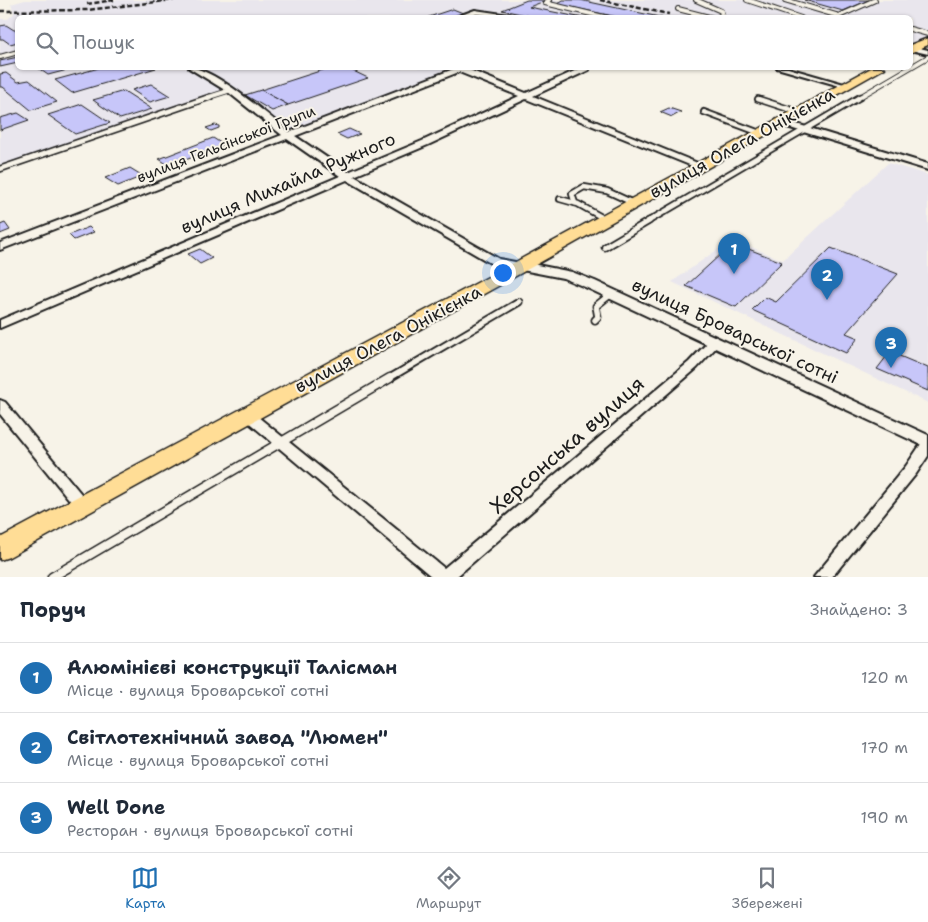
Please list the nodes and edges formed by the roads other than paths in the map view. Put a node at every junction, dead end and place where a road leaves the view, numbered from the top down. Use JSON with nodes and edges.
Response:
{"nodes":[{"id":1,"x":549,"y":0,"type":"edge"},
{"id":2,"x":696,"y":0,"type":"edge"},
{"id":3,"x":747,"y":0,"type":"edge"},
{"id":4,"x":785,"y":0,"type":"edge"},
{"id":5,"x":875,"y":0,"type":"edge"},
{"id":6,"x":678,"y":9,"type":"dead end"},
{"id":7,"x":466,"y":15,"type":"edge"},
{"id":8,"x":496,"y":15,"type":"edge"},
{"id":9,"x":595,"y":15,"type":"edge"},
{"id":10,"x":701,"y":15,"type":"edge"},
{"id":11,"x":721,"y":15,"type":"edge"},
{"id":12,"x":793,"y":15,"type":"edge"},
{"id":13,"x":836,"y":15,"type":"edge"},
{"id":14,"x":841,"y":15,"type":"edge"},
{"id":15,"x":913,"y":30,"type":"edge"},
{"id":16,"x":928,"y":34,"type":"edge"},
{"id":17,"x":928,"y":41,"type":"edge"},
{"id":18,"x":913,"y":48,"type":"edge"},
{"id":19,"x":913,"y":49,"type":"edge"},
{"id":20,"x":928,"y":52,"type":"edge"},
{"id":21,"x":15,"y":53,"type":"edge"},
{"id":22,"x":0,"y":57,"type":"edge"},
{"id":23,"x":928,"y":57,"type":"edge"},
{"id":24,"x":913,"y":66,"type":"edge"},
{"id":25,"x":196,"y":70,"type":"edge"},
{"id":26,"x":456,"y":70,"type":"edge"},
{"id":27,"x":466,"y":70,"type":"edge"},
{"id":28,"x":582,"y":70,"type":"edge"},
{"id":29,"x":788,"y":70,"type":"edge"},
{"id":30,"x":875,"y":70,"type":"edge"},
{"id":31,"x":906,"y":70,"type":"edge"},
{"id":32,"x":847,"y":86,"type":"junction"},
{"id":33,"x":231,"y":90,"type":"junction"},
{"id":34,"x":527,"y":95,"type":"junction"},
{"id":35,"x":758,"y":99,"type":"dead end"},
{"id":36,"x":704,"y":112,"type":"dead end"},
{"id":37,"x":798,"y":112,"type":"junction"},
{"id":38,"x":780,"y":122,"type":"junction"},
{"id":39,"x":804,"y":129,"type":"junction"},
{"id":40,"x":760,"y":133,"type":"junction"},
{"id":41,"x":288,"y":134,"type":"junction"},
{"id":42,"x":700,"y":166,"type":"junction"},
{"id":43,"x":928,"y":166,"type":"edge"},
{"id":44,"x":0,"y":169,"type":"edge"},
{"id":45,"x":347,"y":176,"type":"junction"},
{"id":46,"x":560,"y":198,"type":"dead end"},
{"id":47,"x":575,"y":202,"type":"junction"},
{"id":48,"x":633,"y":204,"type":"junction"},
{"id":49,"x":605,"y":219,"type":"junction"},
{"id":50,"x":0,"y":247,"type":"edge"},
{"id":51,"x":605,"y":248,"type":"dead end"},
{"id":52,"x":522,"y":266,"type":"junction"},
{"id":53,"x":611,"y":294,"type":"junction"},
{"id":54,"x":519,"y":302,"type":"dead end"},
{"id":55,"x":595,"y":320,"type":"dead end"},
{"id":56,"x":0,"y":324,"type":"edge"},
{"id":57,"x":715,"y":342,"type":"junction"},
{"id":58,"x":0,"y":406,"type":"edge"},
{"id":59,"x":247,"y":415,"type":"junction"},
{"id":60,"x":5,"y":420,"type":"edge"},
{"id":61,"x":280,"y":444,"type":"junction"},
{"id":62,"x":928,"y":444,"type":"edge"},
{"id":63,"x":82,"y":505,"type":"junction"},
{"id":64,"x":0,"y":550,"type":"edge"},
{"id":65,"x":52,"y":577,"type":"edge"},
{"id":66,"x":445,"y":577,"type":"edge"},
{"id":67,"x":822,"y":577,"type":"edge"}],
"edges":[{"from":1,"to":9,"type":"lane"},
{"from":2,"to":11,"type":"lane"},
{"from":3,"to":12,"type":"lane"},
{"from":4,"to":13,"type":"lane"},
{"from":5,"to":14,"type":"lane"},
{"from":6,"to":10,"type":"lane"},
{"from":7,"to":8,"type":"street"},
{"from":15,"to":16,"type":"lane"},
{"from":17,"to":18,"type":"main road"},
{"from":19,"to":20,"type":"street"},
{"from":21,"to":22,"type":"lane"},
{"from":23,"to":24,"type":"lane"},
{"from":25,"to":33,"type":"street"},
{"from":26,"to":41,"type":"street","name":"вулиця Гельсінської Групи"},
{"from":27,"to":34,"type":"street"},
{"from":28,"to":34,"type":"street","name":"вулиця Михайла Ружного"},
{"from":29,"to":32,"type":"street"},
{"from":30,"to":32,"type":"main road","name":"вулиця Олега Онікієнка"},
{"from":31,"to":39,"type":"lane"},
{"from":32,"to":37,"type":"main road","name":"вулиця Олега Онікієнка"},
{"from":33,"to":41,"type":"street"},
{"from":33,"to":44,"type":"lane"},
{"from":34,"to":42,"type":"street"},
{"from":34,"to":45,"type":"street","name":"вулиця Михайла Ружного"},
{"from":35,"to":37,"type":"lane"},
{"from":36,"to":40,"type":"lane"},
{"from":37,"to":38,"type":"main road","name":"вулиця Олега Онікієнка"},
{"from":38,"to":39,"type":"street"},
{"from":38,"to":40,"type":"main road","name":"вулиця Олега Онікієнка"},
{"from":39,"to":43,"type":"street"},
{"from":39,"to":51,"type":"lane"},
{"from":40,"to":42,"type":"main road","name":"вулиця Олега Онікієнка"},
{"from":41,"to":45,"type":"street"},
{"from":41,"to":50,"type":"street","name":"вулиця Гельсінської Групи"},
{"from":42,"to":48,"type":"main road","name":"вулиця Олега Онікієнка"},
{"from":45,"to":52,"type":"street"},
{"from":45,"to":56,"type":"street","name":"вулиця Михайла Ружного"},
{"from":46,"to":47,"type":"lane"},
{"from":47,"to":48,"type":"lane"},
{"from":47,"to":49,"type":"lane"},
{"from":48,"to":49,"type":"main road","name":"вулиця Олега Онікієнка"},
{"from":49,"to":52,"type":"main road","name":"вулиця Олега Онікієнка"},
{"from":52,"to":53,"type":"street","name":"вулиця Броварської сотні"},
{"from":52,"to":59,"type":"main road","name":"вулиця Олега Онікієнка"},
{"from":53,"to":55,"type":"lane"},
{"from":53,"to":57,"type":"street","name":"вулиця Броварської сотні"},
{"from":54,"to":61,"type":"lane"},
{"from":57,"to":62,"type":"street","name":"вулиця Броварської сотні"},
{"from":57,"to":66,"type":"street","name":"Херсонська вулиця"},
{"from":58,"to":60,"type":"street"},
{"from":59,"to":61,"type":"street"},
{"from":59,"to":63,"type":"main road","name":"вулиця Олега Онікієнка"},
{"from":60,"to":63,"type":"street"},
{"from":61,"to":65,"type":"lane"},
{"from":61,"to":66,"type":"street"},
{"from":62,"to":67,"type":"street"},
{"from":63,"to":64,"type":"main road","name":"вулиця Олега Онікієнка"}]}
